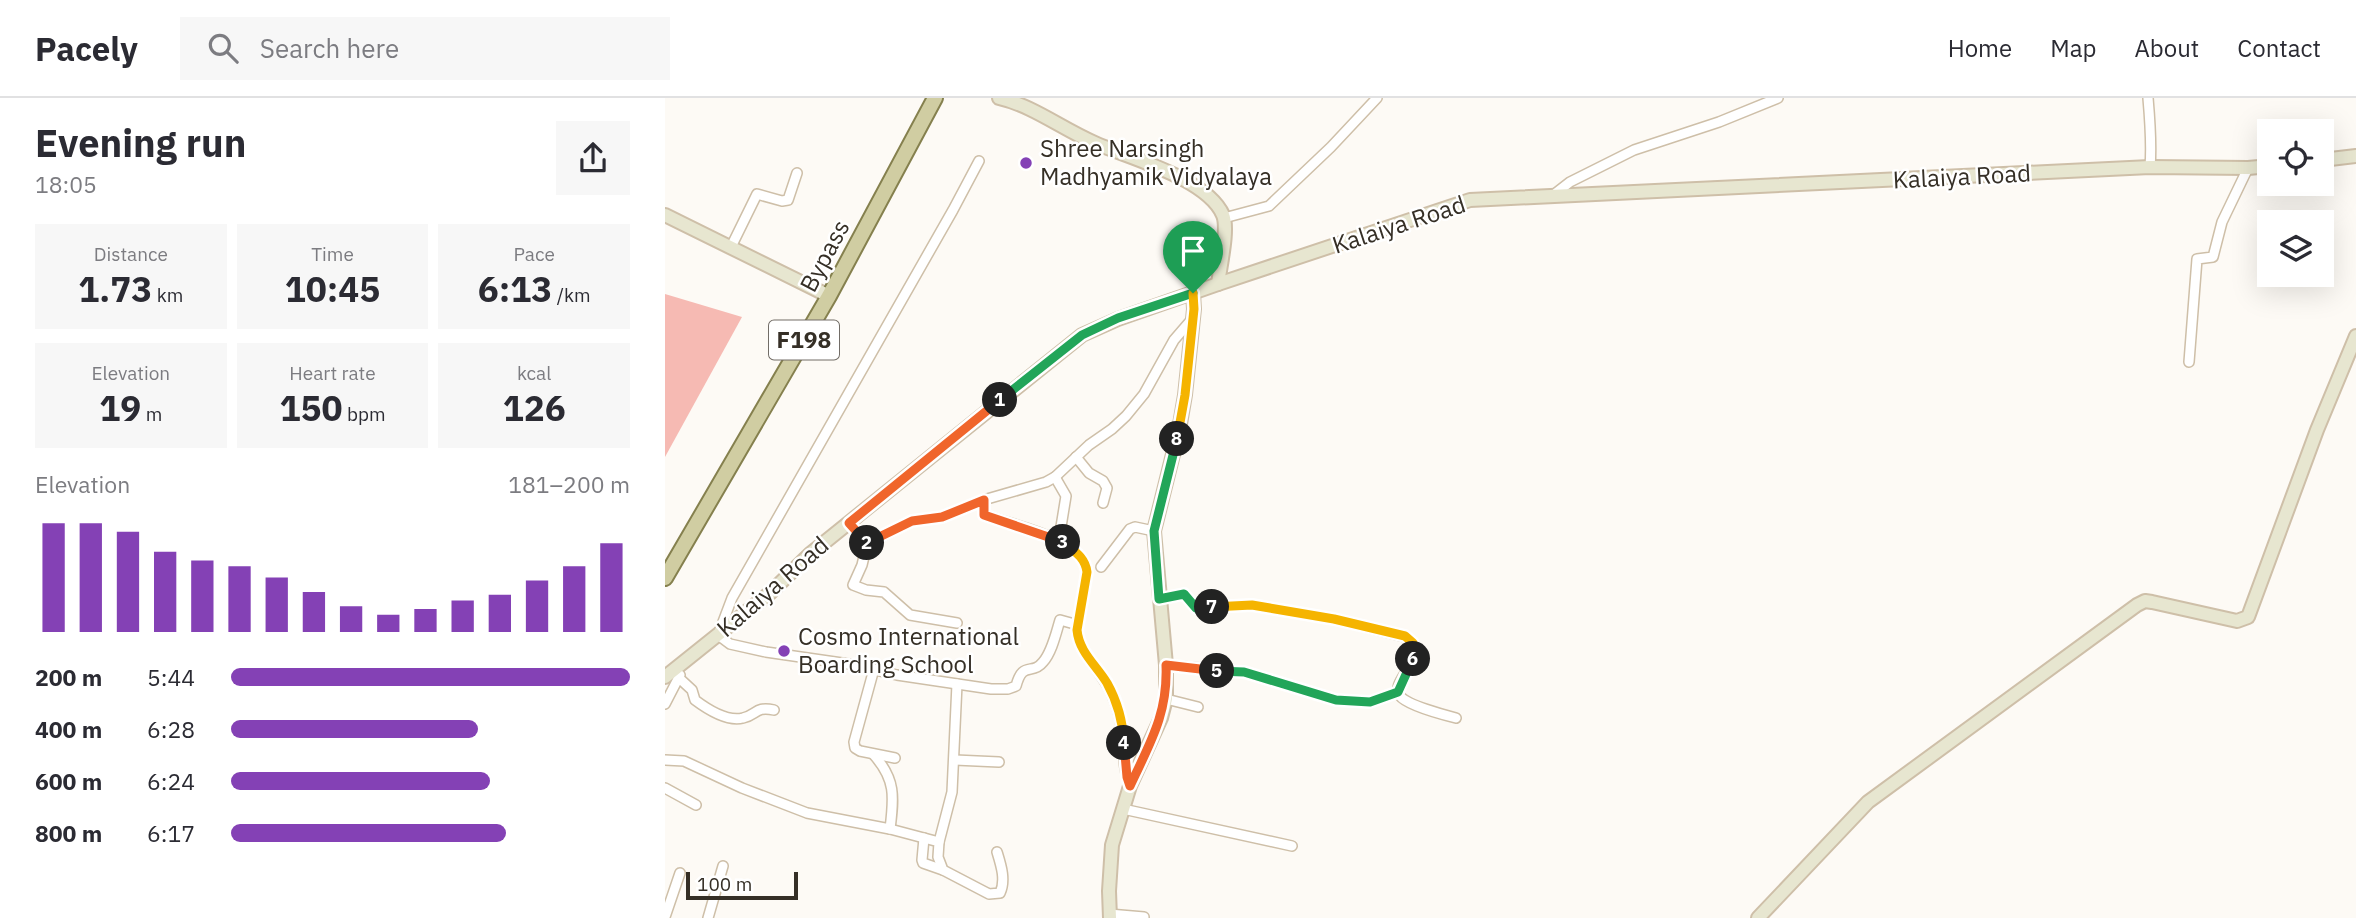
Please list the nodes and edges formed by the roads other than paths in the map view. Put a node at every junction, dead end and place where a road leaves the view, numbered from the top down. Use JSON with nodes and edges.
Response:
{"nodes":[{"id":1,"x":935,"y":98,"type":"edge"},
{"id":2,"x":999,"y":98,"type":"edge"},
{"id":3,"x":1377,"y":98,"type":"edge"},
{"id":4,"x":1778,"y":98,"type":"edge"},
{"id":5,"x":2148,"y":98,"type":"edge"},
{"id":6,"x":1016,"y":100,"type":"edge"},
{"id":7,"x":2356,"y":156,"type":"edge"},
{"id":8,"x":2334,"y":159,"type":"edge"},
{"id":9,"x":979,"y":161,"type":"dead end"},
{"id":10,"x":2150,"y":167,"type":"junction"},
{"id":11,"x":2257,"y":167,"type":"edge"},
{"id":12,"x":2248,"y":168,"type":"junction"},
{"id":13,"x":797,"y":173,"type":"dead end"},
{"id":14,"x":1550,"y":197,"type":"junction"},
{"id":15,"x":665,"y":215,"type":"edge"},
{"id":16,"x":1224,"y":218,"type":"junction"},
{"id":17,"x":731,"y":247,"type":"junction"},
{"id":18,"x":1218,"y":284,"type":"junction"},
{"id":19,"x":1193,"y":293,"type":"junction"},
{"id":20,"x":829,"y":296,"type":"junction"},
{"id":21,"x":1193,"y":318,"type":"junction"},
{"id":22,"x":2356,"y":337,"type":"edge"},
{"id":23,"x":2189,"y":362,"type":"dead end"},
{"id":24,"x":1076,"y":457,"type":"junction"},
{"id":25,"x":1055,"y":477,"type":"junction"},
{"id":26,"x":984,"y":500,"type":"junction"},
{"id":27,"x":1103,"y":503,"type":"dead end"},
{"id":28,"x":849,"y":523,"type":"junction"},
{"id":29,"x":1154,"y":531,"type":"junction"},
{"id":30,"x":1059,"y":540,"type":"junction"},
{"id":31,"x":867,"y":544,"type":"junction"},
{"id":32,"x":1101,"y":567,"type":"dead end"},
{"id":33,"x":665,"y":578,"type":"edge"},
{"id":34,"x":1159,"y":599,"type":"junction"},
{"id":35,"x":957,"y":623,"type":"dead end"},
{"id":36,"x":1078,"y":625,"type":"junction"},
{"id":37,"x":718,"y":635,"type":"junction"},
{"id":38,"x":686,"y":660,"type":"junction"},
{"id":39,"x":1166,"y":665,"type":"junction"},
{"id":40,"x":874,"y":669,"type":"junction"},
{"id":41,"x":665,"y":677,"type":"edge"},
{"id":42,"x":679,"y":678,"type":"junction"},
{"id":43,"x":957,"y":684,"type":"junction"},
{"id":44,"x":1398,"y":692,"type":"junction"},
{"id":45,"x":1166,"y":699,"type":"junction"},
{"id":46,"x":665,"y":704,"type":"edge"},
{"id":47,"x":1198,"y":707,"type":"dead end"},
{"id":48,"x":774,"y":710,"type":"dead end"},
{"id":49,"x":1456,"y":718,"type":"dead end"},
{"id":50,"x":873,"y":754,"type":"junction"},
{"id":51,"x":895,"y":758,"type":"dead end"},
{"id":52,"x":665,"y":760,"type":"edge"},
{"id":53,"x":955,"y":760,"type":"junction"},
{"id":54,"x":999,"y":762,"type":"dead end"},
{"id":55,"x":1130,"y":786,"type":"junction"},
{"id":56,"x":665,"y":788,"type":"edge"},
{"id":57,"x":696,"y":805,"type":"dead end"},
{"id":58,"x":1123,"y":809,"type":"junction"},
{"id":59,"x":890,"y":829,"type":"junction"},
{"id":60,"x":924,"y":838,"type":"junction"},
{"id":61,"x":939,"y":842,"type":"junction"},
{"id":62,"x":1292,"y":846,"type":"dead end"},
{"id":63,"x":997,"y":852,"type":"dead end"},
{"id":64,"x":723,"y":866,"type":"dead end"},
{"id":65,"x":943,"y":870,"type":"junction"},
{"id":66,"x":680,"y":873,"type":"dead end"},
{"id":67,"x":1110,"y":916,"type":"edge"},
{"id":68,"x":665,"y":917,"type":"edge"},
{"id":69,"x":1144,"y":917,"type":"edge"},
{"id":70,"x":708,"y":918,"type":"edge"},
{"id":71,"x":1758,"y":918,"type":"edge"}],
"edges":[{"from":1,"to":20,"type":"main road","name":"Bypass","number":"F198"},
{"from":2,"to":6,"type":"main road"},
{"from":3,"to":16,"type":"street"},
{"from":4,"to":14,"type":"street"},
{"from":5,"to":10,"type":"street"},
{"from":6,"to":16,"type":"main road"},
{"from":7,"to":8,"type":"main road"},
{"from":9,"to":37,"type":"street"},
{"from":10,"to":12,"type":"main road","name":"Kalaiya Road"},
{"from":10,"to":14,"type":"main road","name":"Kalaiya Road"},
{"from":11,"to":12,"type":"main road","name":"Kalaiya Road"},
{"from":12,"to":23,"type":"street"},
{"from":13,"to":17,"type":"street"},
{"from":14,"to":18,"type":"main road","name":"Kalaiya Road"},
{"from":15,"to":17,"type":"main road"},
{"from":16,"to":18,"type":"main road"},
{"from":17,"to":20,"type":"main road"},
{"from":18,"to":19,"type":"main road","name":"Kalaiya Road"},
{"from":19,"to":21,"type":"main road"},
{"from":19,"to":28,"type":"main road","name":"Kalaiya Road"},
{"from":20,"to":33,"type":"main road","name":"Bypass","number":"F198"},
{"from":21,"to":24,"type":"street"},
{"from":21,"to":29,"type":"main road"},
{"from":22,"to":71,"type":"main road"},
{"from":24,"to":25,"type":"street"},
{"from":24,"to":27,"type":"street"},
{"from":25,"to":26,"type":"street"},
{"from":25,"to":30,"type":"street"},
{"from":26,"to":30,"type":"street"},
{"from":26,"to":31,"type":"street"},
{"from":28,"to":31,"type":"street"},
{"from":28,"to":37,"type":"main road","name":"Kalaiya Road"},
{"from":29,"to":32,"type":"street"},
{"from":29,"to":34,"type":"main road"},
{"from":30,"to":36,"type":"street"},
{"from":31,"to":35,"type":"street"},
{"from":34,"to":39,"type":"main road"},
{"from":34,"to":44,"type":"street"},
{"from":36,"to":43,"type":"street"},
{"from":36,"to":55,"type":"street"},
{"from":37,"to":38,"type":"main road","name":"Kalaiya Road"},
{"from":37,"to":40,"type":"street"},
{"from":38,"to":41,"type":"main road","name":"Kalaiya Road"},
{"from":38,"to":42,"type":"street"},
{"from":39,"to":44,"type":"street"},
{"from":39,"to":45,"type":"main road"},
{"from":40,"to":43,"type":"street"},
{"from":40,"to":50,"type":"street"},
{"from":42,"to":46,"type":"street"},
{"from":42,"to":48,"type":"street"},
{"from":43,"to":53,"type":"street"},
{"from":44,"to":49,"type":"street"},
{"from":45,"to":47,"type":"street"},
{"from":45,"to":55,"type":"main road"},
{"from":50,"to":51,"type":"street"},
{"from":50,"to":59,"type":"street"},
{"from":52,"to":59,"type":"street"},
{"from":53,"to":54,"type":"street"},
{"from":53,"to":61,"type":"street"},
{"from":55,"to":58,"type":"main road"},
{"from":56,"to":57,"type":"street"},
{"from":58,"to":62,"type":"street"},
{"from":58,"to":67,"type":"main road"},
{"from":59,"to":60,"type":"street"},
{"from":60,"to":61,"type":"street"},
{"from":60,"to":65,"type":"street"},
{"from":61,"to":65,"type":"street"},
{"from":63,"to":65,"type":"street"},
{"from":64,"to":70,"type":"street"},
{"from":66,"to":68,"type":"street"},
{"from":67,"to":69,"type":"street"}]}
